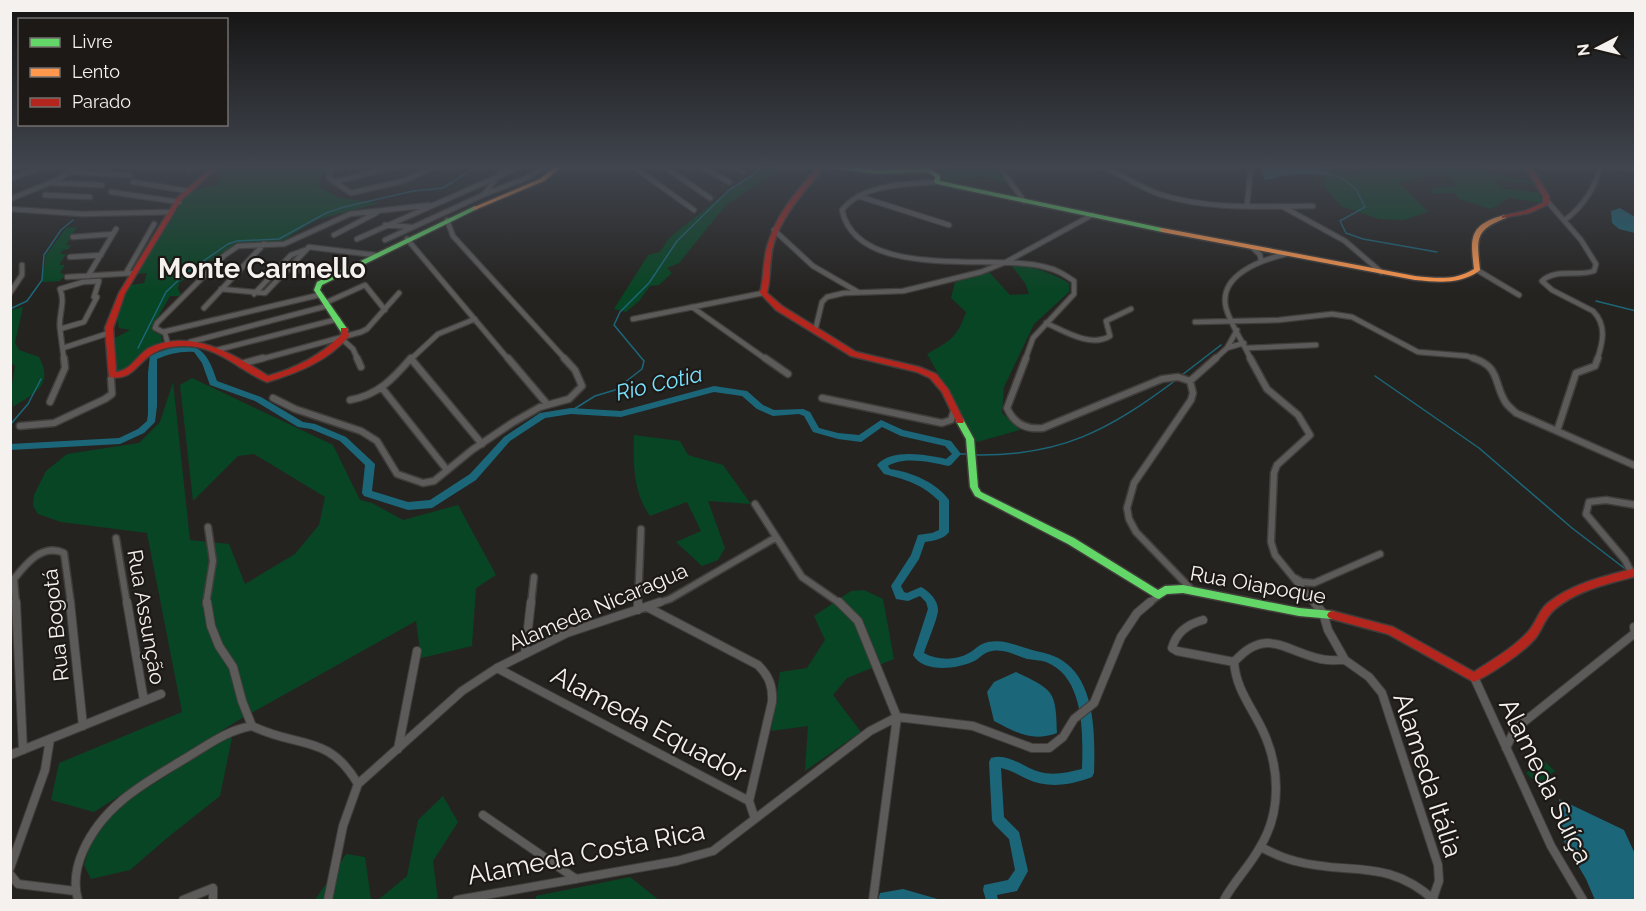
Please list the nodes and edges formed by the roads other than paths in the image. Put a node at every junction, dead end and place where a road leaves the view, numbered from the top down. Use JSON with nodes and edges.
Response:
{"nodes":[{"id":1,"x":175,"y":208,"type":"edge"},
{"id":2,"x":411,"y":208,"type":"edge"},
{"id":3,"x":423,"y":208,"type":"edge"},
{"id":4,"x":456,"y":208,"type":"edge"},
{"id":5,"x":477,"y":208,"type":"edge"},
{"id":6,"x":691,"y":208,"type":"edge"},
{"id":7,"x":787,"y":208,"type":"edge"},
{"id":8,"x":843,"y":208,"type":"edge"},
{"id":9,"x":894,"y":208,"type":"edge"},
{"id":10,"x":1056,"y":208,"type":"edge"},
{"id":11,"x":1285,"y":208,"type":"edge"},
{"id":12,"x":1542,"y":208,"type":"edge"},
{"id":13,"x":1553,"y":208,"type":"edge"},
{"id":14,"x":1577,"y":208,"type":"edge"},
{"id":15,"x":10,"y":209,"type":"edge"},
{"id":16,"x":694,"y":210,"type":"dead end"},
{"id":17,"x":171,"y":212,"type":"junction"},
{"id":18,"x":378,"y":212,"type":"junction"},
{"id":19,"x":1092,"y":215,"type":"junction"},
{"id":20,"x":447,"y":220,"type":"junction"},
{"id":21,"x":1564,"y":220,"type":"junction"},
{"id":22,"x":154,"y":224,"type":"dead end"},
{"id":23,"x":385,"y":225,"type":"junction"},
{"id":24,"x":949,"y":225,"type":"dead end"},
{"id":25,"x":413,"y":228,"type":"junction"},
{"id":26,"x":774,"y":230,"type":"junction"},
{"id":27,"x":334,"y":235,"type":"dead end"},
{"id":28,"x":73,"y":237,"type":"dead end"},
{"id":29,"x":357,"y":239,"type":"dead end"},
{"id":30,"x":407,"y":239,"type":"junction"},
{"id":31,"x":385,"y":240,"type":"dead end"},
{"id":32,"x":264,"y":244,"type":"junction"},
{"id":33,"x":307,"y":248,"type":"junction"},
{"id":34,"x":1253,"y":248,"type":"junction"},
{"id":35,"x":1286,"y":254,"type":"junction"},
{"id":36,"x":100,"y":255,"type":"junction"},
{"id":37,"x":375,"y":255,"type":"junction"},
{"id":38,"x":69,"y":257,"type":"dead end"},
{"id":39,"x":1261,"y":261,"type":"junction"},
{"id":40,"x":974,"y":262,"type":"junction"},
{"id":41,"x":1005,"y":262,"type":"junction"},
{"id":42,"x":22,"y":265,"type":"dead end"},
{"id":43,"x":289,"y":269,"type":"junction"},
{"id":44,"x":1477,"y":270,"type":"junction"},
{"id":45,"x":981,"y":272,"type":"junction"},
{"id":46,"x":1381,"y":272,"type":"junction"},
{"id":47,"x":130,"y":273,"type":"junction"},
{"id":48,"x":334,"y":275,"type":"junction"},
{"id":49,"x":88,"y":276,"type":"junction"},
{"id":50,"x":67,"y":277,"type":"dead end"},
{"id":51,"x":221,"y":289,"type":"junction"},
{"id":52,"x":858,"y":292,"type":"junction"},
{"id":53,"x":10,"y":293,"type":"edge"},
{"id":54,"x":399,"y":293,"type":"dead end"},
{"id":55,"x":764,"y":293,"type":"junction"},
{"id":56,"x":254,"y":294,"type":"junction"},
{"id":57,"x":1519,"y":295,"type":"dead end"},
{"id":58,"x":324,"y":301,"type":"junction"},
{"id":59,"x":692,"y":307,"type":"junction"},
{"id":60,"x":204,"y":308,"type":"dead end"},
{"id":61,"x":1131,"y":309,"type":"dead end"},
{"id":62,"x":386,"y":310,"type":"junction"},
{"id":63,"x":338,"y":319,"type":"junction"},
{"id":64,"x":475,"y":319,"type":"junction"},
{"id":65,"x":633,"y":319,"type":"dead end"},
{"id":66,"x":818,"y":321,"type":"junction"},
{"id":67,"x":1195,"y":322,"type":"dead end"},
{"id":68,"x":1233,"y":322,"type":"junction"},
{"id":69,"x":1046,"y":323,"type":"junction"},
{"id":70,"x":805,"y":325,"type":"junction"},
{"id":71,"x":60,"y":329,"type":"junction"},
{"id":72,"x":1237,"y":330,"type":"junction"},
{"id":73,"x":815,"y":331,"type":"junction"},
{"id":74,"x":163,"y":332,"type":"junction"},
{"id":75,"x":109,"y":333,"type":"junction"},
{"id":76,"x":344,"y":337,"type":"junction"},
{"id":77,"x":190,"y":342,"type":"junction"},
{"id":78,"x":168,"y":345,"type":"junction"},
{"id":79,"x":1316,"y":345,"type":"dead end"},
{"id":80,"x":1245,"y":346,"type":"junction"},
{"id":81,"x":63,"y":348,"type":"junction"},
{"id":82,"x":1227,"y":348,"type":"junction"},
{"id":83,"x":218,"y":350,"type":"junction"},
{"id":84,"x":412,"y":360,"type":"junction"},
{"id":85,"x":241,"y":364,"type":"junction"},
{"id":86,"x":361,"y":367,"type":"dead end"},
{"id":87,"x":788,"y":374,"type":"dead end"},
{"id":88,"x":111,"y":379,"type":"dead end"},
{"id":89,"x":1190,"y":381,"type":"junction"},
{"id":90,"x":382,"y":388,"type":"junction"},
{"id":91,"x":273,"y":398,"type":"dead end"},
{"id":92,"x":822,"y":398,"type":"dead end"},
{"id":93,"x":350,"y":400,"type":"dead end"},
{"id":94,"x":50,"y":402,"type":"dead end"},
{"id":95,"x":547,"y":404,"type":"junction"},
{"id":96,"x":954,"y":411,"type":"junction"},
{"id":97,"x":20,"y":426,"type":"dead end"},
{"id":98,"x":1557,"y":431,"type":"junction"},
{"id":99,"x":482,"y":444,"type":"junction"},
{"id":100,"x":1635,"y":466,"type":"edge"},
{"id":101,"x":447,"y":470,"type":"junction"},
{"id":102,"x":755,"y":504,"type":"dead end"},
{"id":103,"x":1635,"y":505,"type":"edge"},
{"id":104,"x":208,"y":527,"type":"dead end"},
{"id":105,"x":641,"y":529,"type":"dead end"},
{"id":106,"x":116,"y":538,"type":"dead end"},
{"id":107,"x":775,"y":538,"type":"junction"},
{"id":108,"x":1380,"y":554,"type":"dead end"},
{"id":109,"x":1632,"y":573,"type":"edge"},
{"id":110,"x":1290,"y":574,"type":"junction"},
{"id":111,"x":534,"y":577,"type":"dead end"},
{"id":112,"x":12,"y":582,"type":"edge"},
{"id":113,"x":1195,"y":592,"type":"junction"},
{"id":114,"x":1159,"y":594,"type":"junction"},
{"id":115,"x":647,"y":607,"type":"junction"},
{"id":116,"x":638,"y":610,"type":"junction"},
{"id":117,"x":1323,"y":613,"type":"junction"},
{"id":118,"x":1203,"y":620,"type":"dead end"},
{"id":119,"x":1634,"y":627,"type":"dead end"},
{"id":120,"x":417,"y":651,"type":"dead end"},
{"id":121,"x":525,"y":654,"type":"junction"},
{"id":122,"x":1345,"y":660,"type":"junction"},
{"id":123,"x":1234,"y":663,"type":"junction"},
{"id":124,"x":497,"y":668,"type":"junction"},
{"id":125,"x":1474,"y":677,"type":"junction"},
{"id":126,"x":161,"y":694,"type":"dead end"},
{"id":127,"x":144,"y":701,"type":"junction"},
{"id":128,"x":897,"y":717,"type":"junction"},
{"id":129,"x":82,"y":726,"type":"junction"},
{"id":130,"x":252,"y":726,"type":"junction"},
{"id":131,"x":50,"y":739,"type":"junction"},
{"id":132,"x":1506,"y":748,"type":"junction"},
{"id":133,"x":23,"y":750,"type":"junction"},
{"id":134,"x":397,"y":750,"type":"junction"},
{"id":135,"x":10,"y":755,"type":"edge"},
{"id":136,"x":358,"y":784,"type":"junction"},
{"id":137,"x":749,"y":801,"type":"junction"},
{"id":138,"x":483,"y":815,"type":"dead end"},
{"id":139,"x":755,"y":819,"type":"junction"},
{"id":140,"x":1261,"y":847,"type":"junction"},
{"id":141,"x":10,"y":868,"type":"edge"},
{"id":142,"x":10,"y":874,"type":"edge"},
{"id":143,"x":576,"y":879,"type":"junction"},
{"id":144,"x":75,"y":891,"type":"junction"},
{"id":145,"x":1434,"y":899,"type":"edge"},
{"id":146,"x":78,"y":900,"type":"edge"},
{"id":147,"x":183,"y":900,"type":"edge"},
{"id":148,"x":213,"y":900,"type":"edge"},
{"id":149,"x":328,"y":900,"type":"edge"},
{"id":150,"x":457,"y":900,"type":"edge"},
{"id":151,"x":873,"y":900,"type":"edge"},
{"id":152,"x":1224,"y":900,"type":"edge"},
{"id":153,"x":1583,"y":900,"type":"edge"}],
"edges":[{"from":1,"to":17,"type":"street"},
{"from":2,"to":18,"type":"street"},
{"from":3,"to":23,"type":"street"},
{"from":4,"to":25,"type":"street"},
{"from":5,"to":20,"type":"street"},
{"from":6,"to":16,"type":"street"},
{"from":7,"to":26,"type":"street"},
{"from":8,"to":40,"type":"street"},
{"from":9,"to":24,"type":"street"},
{"from":10,"to":19,"type":"street"},
{"from":11,"to":46,"type":"street"},
{"from":12,"to":44,"type":"street"},
{"from":13,"to":21,"type":"street"},
{"from":14,"to":21,"type":"street"},
{"from":15,"to":17,"type":"street"},
{"from":17,"to":47,"type":"street"},
{"from":18,"to":27,"type":"street"},
{"from":18,"to":32,"type":"street"},
{"from":19,"to":34,"type":"street"},
{"from":19,"to":41,"type":"street"},
{"from":20,"to":30,"type":"street"},
{"from":20,"to":95,"type":"street"},
{"from":21,"to":98,"type":"street"},
{"from":22,"to":47,"type":"street"},
{"from":23,"to":25,"type":"street"},
{"from":23,"to":29,"type":"street"},
{"from":25,"to":31,"type":"street"},
{"from":26,"to":52,"type":"street"},
{"from":26,"to":55,"type":"street"},
{"from":28,"to":36,"type":"street"},
{"from":30,"to":37,"type":"street"},
{"from":30,"to":64,"type":"street"},
{"from":32,"to":51,"type":"street"},
{"from":32,"to":74,"type":"street"},
{"from":33,"to":37,"type":"street"},
{"from":33,"to":43,"type":"street"},
{"from":33,"to":56,"type":"street"},
{"from":34,"to":35,"type":"street"},
{"from":34,"to":39,"type":"street"},
{"from":35,"to":39,"type":"street"},
{"from":35,"to":46,"type":"street"},
{"from":36,"to":38,"type":"street"},
{"from":36,"to":49,"type":"street"},
{"from":37,"to":48,"type":"street"},
{"from":39,"to":68,"type":"street"},
{"from":40,"to":41,"type":"street"},
{"from":40,"to":45,"type":"street"},
{"from":41,"to":45,"type":"street"},
{"from":41,"to":69,"type":"street"},
{"from":42,"to":53,"type":"street"},
{"from":43,"to":48,"type":"street"},
{"from":43,"to":56,"type":"street"},
{"from":44,"to":46,"type":"street"},
{"from":44,"to":57,"type":"street"},
{"from":45,"to":52,"type":"street"},
{"from":47,"to":49,"type":"street"},
{"from":47,"to":75,"type":"street"},
{"from":48,"to":58,"type":"street"},
{"from":49,"to":50,"type":"street"},
{"from":51,"to":56,"type":"street"},
{"from":51,"to":60,"type":"street"},
{"from":52,"to":66,"type":"street"},
{"from":54,"to":62,"type":"street"},
{"from":55,"to":59,"type":"street"},
{"from":55,"to":70,"type":"street"},
{"from":58,"to":62,"type":"street"},
{"from":58,"to":63,"type":"street"},
{"from":58,"to":74,"type":"street"},
{"from":58,"to":77,"type":"street"},
{"from":59,"to":65,"type":"street"},
{"from":59,"to":87,"type":"street"},
{"from":61,"to":69,"type":"street"},
{"from":62,"to":76,"type":"street"},
{"from":63,"to":76,"type":"street"},
{"from":63,"to":83,"type":"street"},
{"from":64,"to":84,"type":"street"},
{"from":64,"to":95,"type":"street"},
{"from":66,"to":70,"type":"street"},
{"from":66,"to":73,"type":"street"},
{"from":67,"to":68,"type":"street"},
{"from":68,"to":72,"type":"street"},
{"from":68,"to":98,"type":"street"},
{"from":69,"to":89,"type":"street"},
{"from":70,"to":73,"type":"street"},
{"from":71,"to":71,"type":"street"},
{"from":71,"to":81,"type":"street"},
{"from":72,"to":80,"type":"street"},
{"from":72,"to":82,"type":"street"},
{"from":73,"to":96,"type":"street"},
{"from":74,"to":78,"type":"street"},
{"from":75,"to":78,"type":"street"},
{"from":75,"to":81,"type":"street"},
{"from":76,"to":85,"type":"street"},
{"from":76,"to":85,"type":"street"},
{"from":76,"to":86,"type":"street"},
{"from":77,"to":78,"type":"street"},
{"from":77,"to":83,"type":"street"},
{"from":79,"to":80,"type":"street"},
{"from":80,"to":82,"type":"street"},
{"from":80,"to":110,"type":"street","name":"Alameda Itália"},
{"from":81,"to":94,"type":"street"},
{"from":82,"to":89,"type":"street"},
{"from":83,"to":85,"type":"street"},
{"from":84,"to":90,"type":"street"},
{"from":84,"to":99,"type":"street"},
{"from":88,"to":97,"type":"street"},
{"from":89,"to":113,"type":"street"},
{"from":90,"to":93,"type":"street"},
{"from":90,"to":101,"type":"street"},
{"from":91,"to":101,"type":"street"},
{"from":92,"to":96,"type":"street"},
{"from":95,"to":99,"type":"street"},
{"from":96,"to":114,"type":"street"},
{"from":98,"to":100,"type":"street"},
{"from":99,"to":101,"type":"street"},
{"from":102,"to":107,"type":"street"},
{"from":103,"to":109,"type":"street"},
{"from":104,"to":130,"type":"street"},
{"from":105,"to":116,"type":"street"},
{"from":106,"to":127,"type":"street","name":"Rua Assunção"},
{"from":107,"to":115,"type":"street","name":"Alameda Nicaragua"},
{"from":107,"to":128,"type":"street"},
{"from":108,"to":110,"type":"street"},
{"from":109,"to":125,"type":"street"},
{"from":110,"to":117,"type":"street","name":"Alameda Itália"},
{"from":111,"to":121,"type":"street"},
{"from":112,"to":129,"type":"street","name":"Rua Bogotá"},
{"from":112,"to":133,"type":"street"},
{"from":113,"to":114,"type":"street","name":"Rua Oiapoque"},
{"from":113,"to":117,"type":"street","name":"Rua Oiapoque"},
{"from":114,"to":128,"type":"street","name":"Rua Oiapoque"},
{"from":115,"to":116,"type":"street","name":"Alameda Nicaragua"},
{"from":115,"to":137,"type":"street"},
{"from":116,"to":121,"type":"street","name":"Alameda Nicaragua"},
{"from":117,"to":122,"type":"street","name":"Alameda Itália"},
{"from":117,"to":125,"type":"street","name":"Rua Oiapoque"},
{"from":118,"to":123,"type":"street"},
{"from":119,"to":132,"type":"street"},
{"from":120,"to":134,"type":"street"},
{"from":121,"to":124,"type":"street","name":"Alameda Nicaragua"},
{"from":122,"to":123,"type":"street"},
{"from":122,"to":145,"type":"street","name":"Alameda Itália"},
{"from":123,"to":140,"type":"street"},
{"from":124,"to":134,"type":"street","name":"Alameda Nicaragua"},
{"from":124,"to":137,"type":"street","name":"Alameda Equador"},
{"from":125,"to":132,"type":"street","name":"Alameda Suíça"},
{"from":126,"to":127,"type":"street"},
{"from":127,"to":129,"type":"street"},
{"from":128,"to":139,"type":"street","name":"Alameda Costa Rica"},
{"from":128,"to":151,"type":"street"},
{"from":129,"to":131,"type":"street"},
{"from":130,"to":136,"type":"street"},
{"from":130,"to":144,"type":"street"},
{"from":131,"to":133,"type":"street"},
{"from":131,"to":141,"type":"street"},
{"from":132,"to":153,"type":"street","name":"Alameda Suíça"},
{"from":133,"to":135,"type":"street"},
{"from":134,"to":136,"type":"street","name":"Alameda Nicaragua"},
{"from":136,"to":149,"type":"street"},
{"from":137,"to":139,"type":"street"},
{"from":138,"to":143,"type":"street"},
{"from":139,"to":143,"type":"street","name":"Alameda Costa Rica"},
{"from":140,"to":145,"type":"street"},
{"from":140,"to":152,"type":"street"},
{"from":142,"to":144,"type":"street"},
{"from":143,"to":150,"type":"street","name":"Alameda Costa Rica"},
{"from":144,"to":146,"type":"street"},
{"from":147,"to":148,"type":"street"}]}
